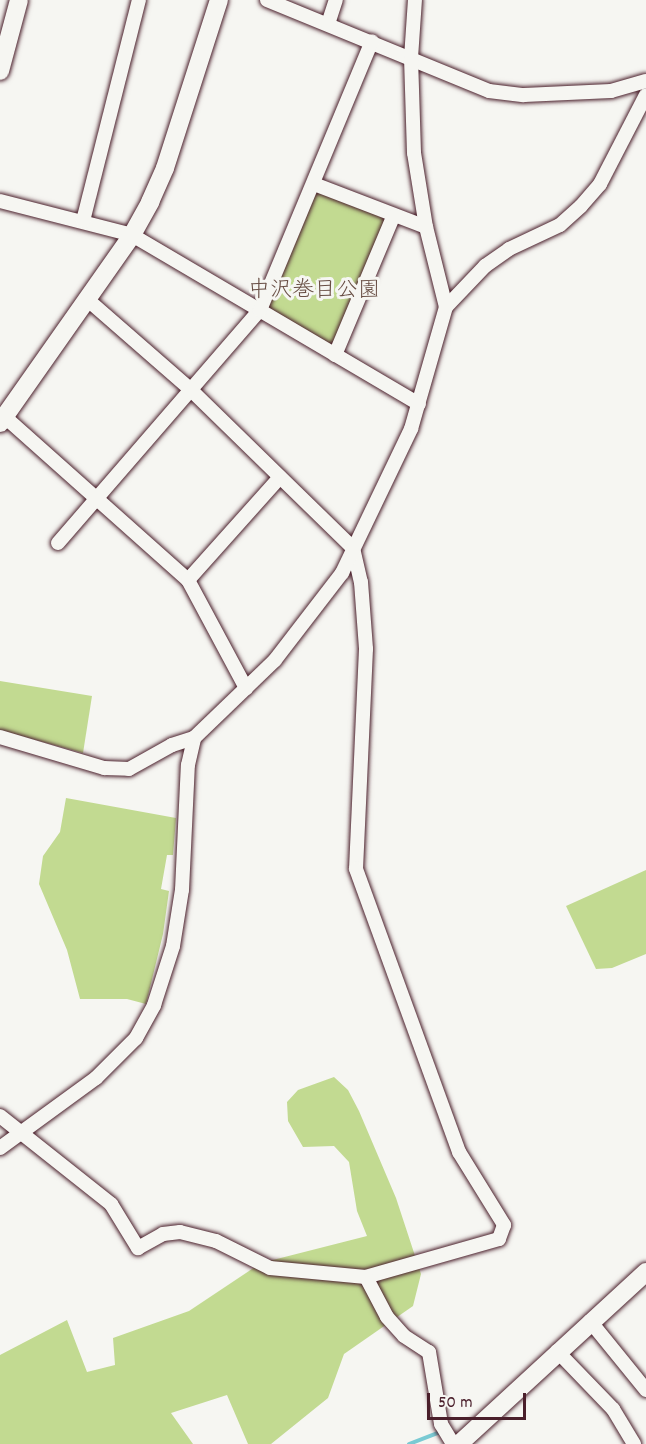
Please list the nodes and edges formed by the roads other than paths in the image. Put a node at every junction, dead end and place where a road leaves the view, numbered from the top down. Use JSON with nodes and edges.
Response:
{"nodes":[{"id":1,"x":139,"y":0,"type":"edge"},
{"id":2,"x":219,"y":0,"type":"edge"},
{"id":3,"x":267,"y":0,"type":"edge"},
{"id":4,"x":336,"y":0,"type":"edge"},
{"id":5,"x":415,"y":0,"type":"edge"},
{"id":6,"x":17,"y":1,"type":"edge"},
{"id":7,"x":328,"y":24,"type":"junction"},
{"id":8,"x":372,"y":41,"type":"junction"},
{"id":9,"x":411,"y":58,"type":"junction"},
{"id":10,"x":0,"y":71,"type":"edge"},
{"id":11,"x":646,"y":81,"type":"edge"},
{"id":12,"x":646,"y":95,"type":"edge"},
{"id":13,"x":314,"y":184,"type":"junction"},
{"id":14,"x":0,"y":201,"type":"edge"},
{"id":15,"x":393,"y":217,"type":"junction"},
{"id":16,"x":83,"y":221,"type":"junction"},
{"id":17,"x":426,"y":227,"type":"junction"},
{"id":18,"x":132,"y":235,"type":"junction"},
{"id":19,"x":88,"y":300,"type":"junction"},
{"id":20,"x":446,"y":307,"type":"junction"},
{"id":21,"x":260,"y":310,"type":"junction"},
{"id":22,"x":335,"y":355,"type":"junction"},
{"id":23,"x":190,"y":389,"type":"junction"},
{"id":24,"x":419,"y":404,"type":"junction"},
{"id":25,"x":3,"y":420,"type":"edge"},
{"id":26,"x":280,"y":477,"type":"junction"},
{"id":27,"x":96,"y":497,"type":"junction"},
{"id":28,"x":58,"y":543,"type":"dead end"},
{"id":29,"x":353,"y":548,"type":"junction"},
{"id":30,"x":189,"y":580,"type":"junction"},
{"id":31,"x":246,"y":688,"type":"junction"},
{"id":32,"x":0,"y":737,"type":"edge"},
{"id":33,"x":194,"y":738,"type":"junction"},
{"id":34,"x":0,"y":1116,"type":"edge"},
{"id":35,"x":20,"y":1131,"type":"junction"},
{"id":36,"x":0,"y":1148,"type":"edge"},
{"id":37,"x":646,"y":1272,"type":"edge"},
{"id":38,"x":366,"y":1276,"type":"junction"},
{"id":39,"x":590,"y":1321,"type":"junction"},
{"id":40,"x":557,"y":1351,"type":"junction"},
{"id":41,"x":646,"y":1390,"type":"edge"},
{"id":42,"x":453,"y":1444,"type":"edge"},
{"id":43,"x":459,"y":1444,"type":"edge"},
{"id":44,"x":634,"y":1444,"type":"edge"}],
"edges":[{"from":1,"to":16,"type":"street"},
{"from":2,"to":18,"type":"street"},
{"from":3,"to":7,"type":"street"},
{"from":4,"to":7,"type":"street"},
{"from":5,"to":9,"type":"street"},
{"from":6,"to":10,"type":"street"},
{"from":7,"to":8,"type":"street"},
{"from":8,"to":9,"type":"street"},
{"from":8,"to":13,"type":"street"},
{"from":9,"to":11,"type":"street"},
{"from":9,"to":17,"type":"street"},
{"from":12,"to":20,"type":"street"},
{"from":13,"to":15,"type":"street"},
{"from":13,"to":21,"type":"street"},
{"from":14,"to":16,"type":"street"},
{"from":15,"to":17,"type":"street"},
{"from":15,"to":22,"type":"street"},
{"from":16,"to":18,"type":"street"},
{"from":17,"to":20,"type":"street"},
{"from":18,"to":19,"type":"street"},
{"from":18,"to":21,"type":"street"},
{"from":19,"to":23,"type":"street"},
{"from":19,"to":25,"type":"street"},
{"from":20,"to":24,"type":"street"},
{"from":21,"to":22,"type":"street"},
{"from":21,"to":23,"type":"street"},
{"from":22,"to":24,"type":"street"},
{"from":23,"to":26,"type":"street"},
{"from":23,"to":27,"type":"street"},
{"from":24,"to":29,"type":"street"},
{"from":25,"to":27,"type":"street"},
{"from":26,"to":29,"type":"street"},
{"from":26,"to":30,"type":"street"},
{"from":27,"to":28,"type":"street"},
{"from":27,"to":30,"type":"street"},
{"from":29,"to":31,"type":"street"},
{"from":29,"to":38,"type":"street"},
{"from":30,"to":31,"type":"street"},
{"from":31,"to":33,"type":"street"},
{"from":32,"to":33,"type":"street"},
{"from":33,"to":35,"type":"street"},
{"from":34,"to":35,"type":"street"},
{"from":35,"to":36,"type":"street"},
{"from":35,"to":38,"type":"street"},
{"from":37,"to":39,"type":"street"},
{"from":38,"to":42,"type":"street"},
{"from":39,"to":40,"type":"street"},
{"from":39,"to":41,"type":"street"},
{"from":40,"to":43,"type":"street"},
{"from":40,"to":44,"type":"street"}]}
